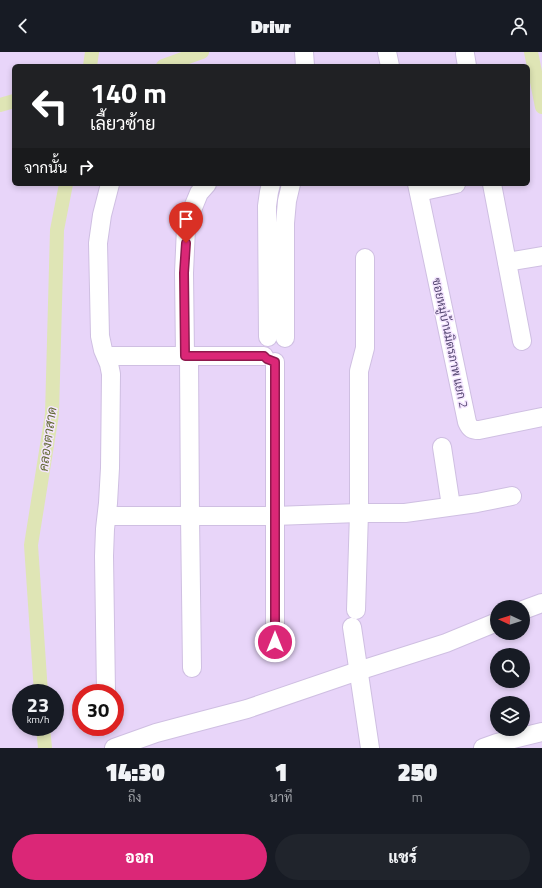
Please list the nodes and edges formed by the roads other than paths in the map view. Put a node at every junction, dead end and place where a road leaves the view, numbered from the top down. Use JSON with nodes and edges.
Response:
{"nodes":[{"id":1,"x":304,"y":52,"type":"edge"},
{"id":2,"x":387,"y":52,"type":"edge"},
{"id":3,"x":305,"y":64,"type":"edge"},
{"id":4,"x":390,"y":64,"type":"edge"},
{"id":5,"x":109,"y":186,"type":"edge"},
{"id":6,"x":205,"y":186,"type":"edge"},
{"id":7,"x":270,"y":186,"type":"edge"},
{"id":8,"x":291,"y":186,"type":"edge"},
{"id":9,"x":437,"y":186,"type":"edge"},
{"id":10,"x":492,"y":186,"type":"edge"},
{"id":11,"x":418,"y":188,"type":"edge"},
{"id":12,"x":542,"y":256,"type":"edge"},
{"id":13,"x":365,"y":258,"type":"dead end"},
{"id":14,"x":507,"y":262,"type":"junction"},
{"id":15,"x":276,"y":338,"type":"junction"},
{"id":16,"x":522,"y":341,"type":"dead end"},
{"id":17,"x":106,"y":356,"type":"junction"},
{"id":18,"x":187,"y":356,"type":"junction"},
{"id":19,"x":270,"y":359,"type":"junction"},
{"id":20,"x":542,"y":417,"type":"edge"},
{"id":21,"x":442,"y":446,"type":"dead end"},
{"id":22,"x":512,"y":496,"type":"dead end"},
{"id":23,"x":451,"y":506,"type":"junction"},
{"id":24,"x":358,"y":513,"type":"junction"},
{"id":25,"x":107,"y":516,"type":"junction"},
{"id":26,"x":190,"y":516,"type":"junction"},
{"id":27,"x":274,"y":516,"type":"junction"},
{"id":28,"x":542,"y":603,"type":"edge"},
{"id":29,"x":530,"y":607,"type":"edge"},
{"id":30,"x":490,"y":625,"type":"edge"},
{"id":31,"x":275,"y":642,"type":"dead end"},
{"id":32,"x":192,"y":668,"type":"dead end"},
{"id":33,"x":358,"y":671,"type":"junction"},
{"id":34,"x":106,"y":684,"type":"edge"},
{"id":35,"x":542,"y":732,"type":"edge"},
{"id":36,"x":114,"y":748,"type":"edge"},
{"id":37,"x":370,"y":748,"type":"edge"},
{"id":38,"x":483,"y":748,"type":"edge"}],
"edges":[{"from":1,"to":3,"type":"street"},
{"from":2,"to":4,"type":"street"},
{"from":5,"to":17,"type":"street"},
{"from":6,"to":18,"type":"street"},
{"from":7,"to":15,"type":"street"},
{"from":8,"to":15,"type":"street"},
{"from":9,"to":11,"type":"street"},
{"from":10,"to":14,"type":"street"},
{"from":11,"to":20,"type":"street","name":"ซอยหมู่บ้านมิตรภาพ แยก 2"},
{"from":12,"to":14,"type":"street"},
{"from":13,"to":24,"type":"street"},
{"from":14,"to":16,"type":"street"},
{"from":15,"to":19,"type":"street"},
{"from":15,"to":19,"type":"street"},
{"from":17,"to":18,"type":"street"},
{"from":17,"to":25,"type":"street"},
{"from":18,"to":19,"type":"street"},
{"from":18,"to":26,"type":"street"},
{"from":19,"to":27,"type":"street"},
{"from":21,"to":23,"type":"street"},
{"from":22,"to":23,"type":"street"},
{"from":23,"to":24,"type":"street"},
{"from":24,"to":27,"type":"street"},
{"from":24,"to":33,"type":"street"},
{"from":25,"to":26,"type":"street"},
{"from":25,"to":34,"type":"street"},
{"from":26,"to":27,"type":"street"},
{"from":26,"to":32,"type":"street"},
{"from":27,"to":31,"type":"street"},
{"from":28,"to":29,"type":"street"},
{"from":30,"to":33,"type":"street"},
{"from":33,"to":36,"type":"street"},
{"from":33,"to":37,"type":"street"},
{"from":35,"to":38,"type":"street"}]}
